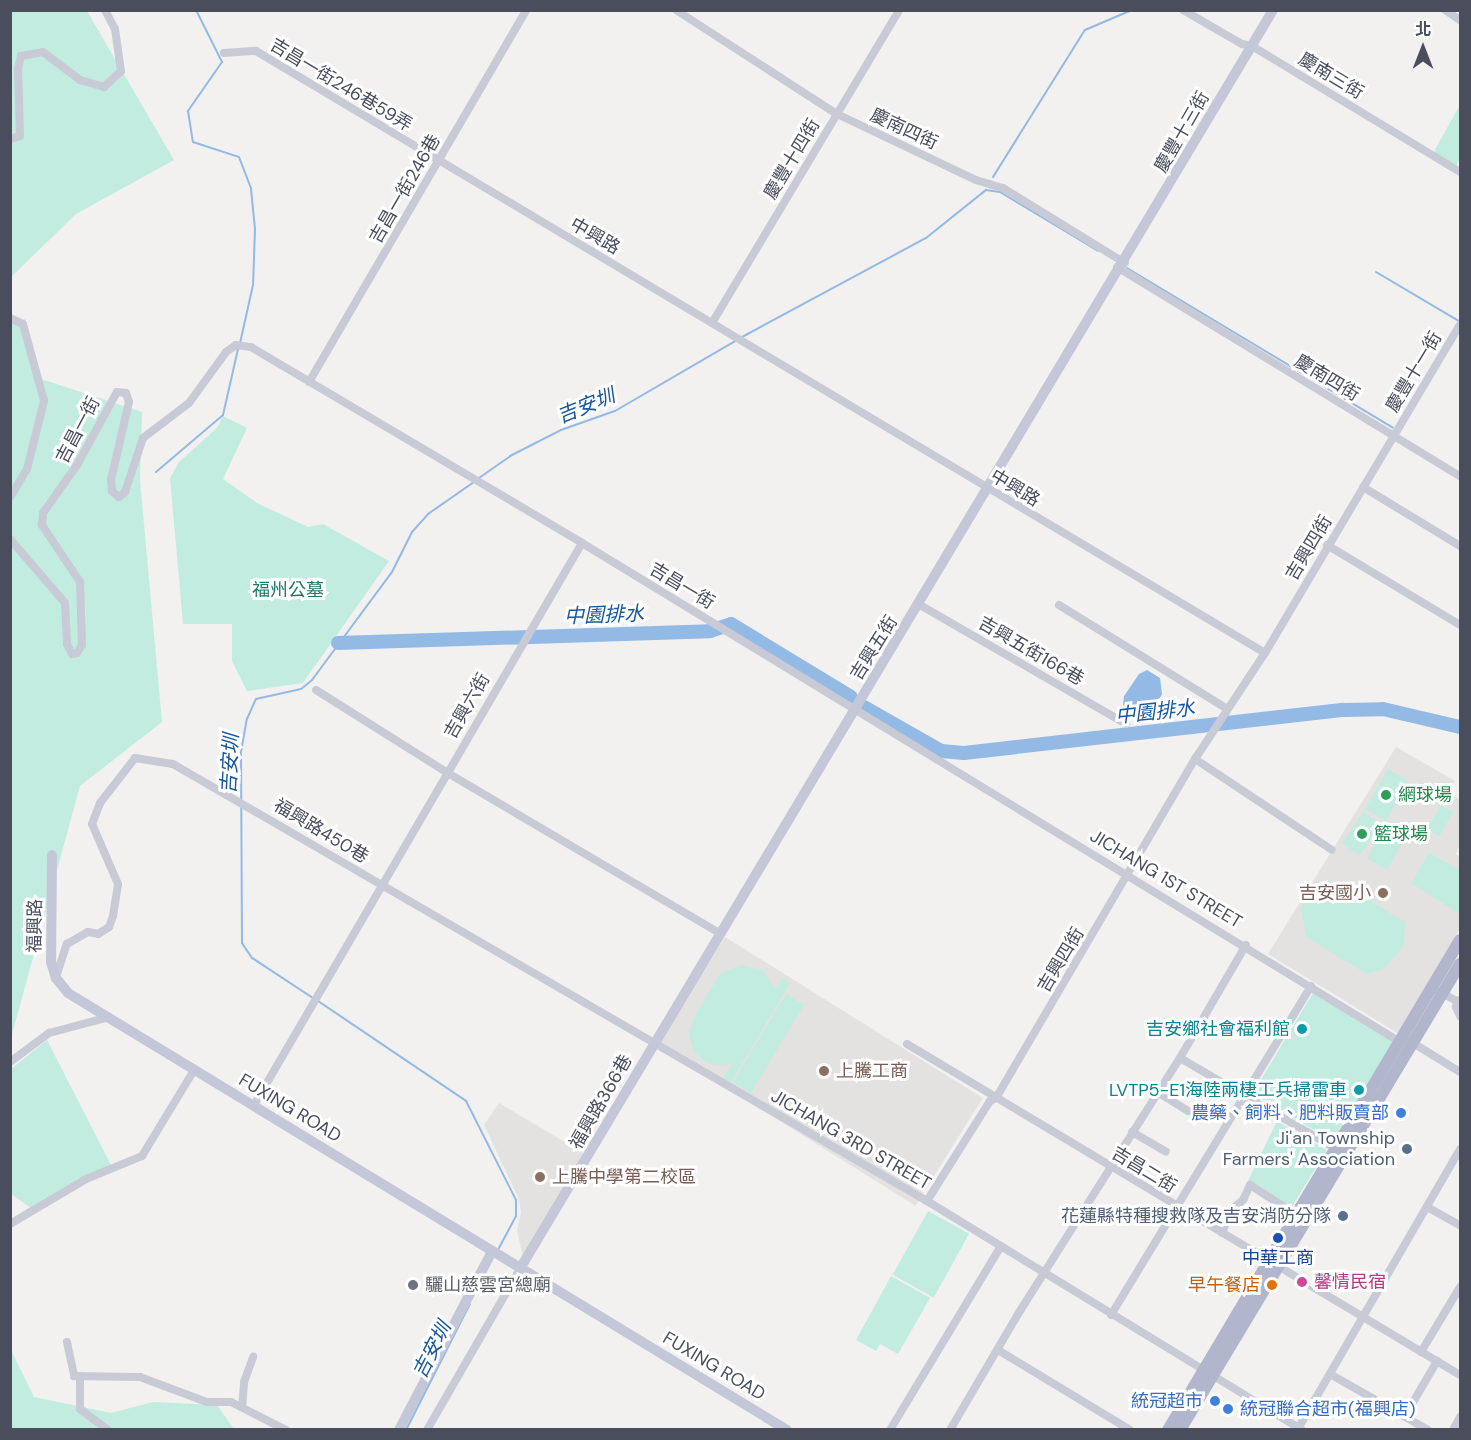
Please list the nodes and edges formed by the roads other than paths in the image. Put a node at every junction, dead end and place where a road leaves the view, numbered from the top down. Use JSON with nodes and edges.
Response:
{"nodes":[{"id":1,"x":105,"y":10,"type":"edge"},
{"id":2,"x":526,"y":10,"type":"edge"},
{"id":3,"x":676,"y":10,"type":"edge"},
{"id":4,"x":899,"y":10,"type":"edge"},
{"id":5,"x":1184,"y":10,"type":"edge"},
{"id":6,"x":1273,"y":10,"type":"edge"},
{"id":7,"x":1445,"y":10,"type":"edge"},
{"id":8,"x":1458,"y":16,"type":"edge"},
{"id":9,"x":1251,"y":46,"type":"junction"},
{"id":10,"x":224,"y":53,"type":"dead end"},
{"id":11,"x":837,"y":114,"type":"junction"},
{"id":12,"x":10,"y":139,"type":"edge"},
{"id":13,"x":438,"y":162,"type":"junction"},
{"id":14,"x":1461,"y":172,"type":"edge"},
{"id":15,"x":1121,"y":265,"type":"junction"},
{"id":16,"x":10,"y":318,"type":"edge"},
{"id":17,"x":712,"y":322,"type":"junction"},
{"id":18,"x":1461,"y":324,"type":"edge"},
{"id":19,"x":309,"y":382,"type":"junction"},
{"id":20,"x":1392,"y":435,"type":"junction"},
{"id":21,"x":1461,"y":476,"type":"edge"},
{"id":22,"x":1363,"y":487,"type":"junction"},
{"id":23,"x":986,"y":488,"type":"junction"},
{"id":24,"x":10,"y":497,"type":"edge"},
{"id":25,"x":10,"y":539,"type":"edge"},
{"id":26,"x":582,"y":543,"type":"junction"},
{"id":27,"x":1327,"y":545,"type":"junction"},
{"id":28,"x":1461,"y":546,"type":"edge"},
{"id":29,"x":920,"y":605,"type":"junction"},
{"id":30,"x":1059,"y":605,"type":"dead end"},
{"id":31,"x":1461,"y":625,"type":"edge"},
{"id":32,"x":1265,"y":652,"type":"junction"},
{"id":33,"x":316,"y":690,"type":"dead end"},
{"id":34,"x":1228,"y":706,"type":"junction"},
{"id":35,"x":855,"y":709,"type":"junction"},
{"id":36,"x":1126,"y":724,"type":"dead end"},
{"id":37,"x":1195,"y":759,"type":"junction"},
{"id":38,"x":446,"y":772,"type":"junction"},
{"id":39,"x":1332,"y":850,"type":"dead end"},
{"id":40,"x":52,"y":855,"type":"dead end"},
{"id":41,"x":1129,"y":874,"type":"junction"},
{"id":42,"x":380,"y":884,"type":"junction"},
{"id":43,"x":721,"y":934,"type":"junction"},
{"id":44,"x":1461,"y":940,"type":"edge"},
{"id":45,"x":1246,"y":945,"type":"junction"},
{"id":46,"x":1461,"y":964,"type":"edge"},
{"id":47,"x":56,"y":978,"type":"junction"},
{"id":48,"x":1311,"y":986,"type":"junction"},
{"id":49,"x":1438,"y":991,"type":"junction"},
{"id":50,"x":1460,"y":1001,"type":"edge"},
{"id":51,"x":110,"y":1016,"type":"junction"},
{"id":52,"x":1461,"y":1016,"type":"edge"},
{"id":53,"x":1407,"y":1042,"type":"junction"},
{"id":54,"x":907,"y":1044,"type":"dead end"},
{"id":55,"x":653,"y":1045,"type":"junction"},
{"id":56,"x":1180,"y":1058,"type":"junction"},
{"id":57,"x":10,"y":1062,"type":"edge"},
{"id":58,"x":194,"y":1070,"type":"junction"},
{"id":59,"x":1461,"y":1072,"type":"edge"},
{"id":60,"x":1156,"y":1091,"type":"junction"},
{"id":61,"x":1244,"y":1096,"type":"junction"},
{"id":62,"x":996,"y":1098,"type":"junction"},
{"id":63,"x":254,"y":1105,"type":"junction"},
{"id":64,"x":1188,"y":1111,"type":"dead end"},
{"id":65,"x":1132,"y":1132,"type":"junction"},
{"id":66,"x":1461,"y":1149,"type":"edge"},
{"id":67,"x":1166,"y":1152,"type":"dead end"},
{"id":68,"x":1342,"y":1153,"type":"junction"},
{"id":69,"x":1110,"y":1168,"type":"junction"},
{"id":70,"x":927,"y":1201,"type":"junction"},
{"id":71,"x":1175,"y":1206,"type":"junction"},
{"id":72,"x":1427,"y":1207,"type":"junction"},
{"id":73,"x":1289,"y":1209,"type":"dead end"},
{"id":74,"x":10,"y":1224,"type":"edge"},
{"id":75,"x":1461,"y":1225,"type":"edge"},
{"id":76,"x":1222,"y":1233,"type":"junction"},
{"id":77,"x":1000,"y":1248,"type":"junction"},
{"id":78,"x":496,"y":1253,"type":"junction"},
{"id":79,"x":1273,"y":1264,"type":"junction"},
{"id":80,"x":521,"y":1267,"type":"junction"},
{"id":81,"x":1044,"y":1272,"type":"junction"},
{"id":82,"x":1461,"y":1287,"type":"edge"},
{"id":83,"x":1111,"y":1315,"type":"junction"},
{"id":84,"x":1364,"y":1318,"type":"junction"},
{"id":85,"x":67,"y":1342,"type":"dead end"},
{"id":86,"x":998,"y":1350,"type":"junction"},
{"id":87,"x":1421,"y":1352,"type":"junction"},
{"id":88,"x":253,"y":1357,"type":"dead end"},
{"id":89,"x":1437,"y":1361,"type":"junction"},
{"id":90,"x":1208,"y":1370,"type":"junction"},
{"id":91,"x":1330,"y":1374,"type":"junction"},
{"id":92,"x":1461,"y":1375,"type":"edge"},
{"id":93,"x":81,"y":1376,"type":"junction"},
{"id":94,"x":242,"y":1407,"type":"junction"},
{"id":95,"x":1405,"y":1416,"type":"junction"},
{"id":96,"x":1461,"y":1418,"type":"edge"},
{"id":97,"x":952,"y":1427,"type":"edge"},
{"id":98,"x":1300,"y":1428,"type":"edge"},
{"id":99,"x":108,"y":1430,"type":"edge"},
{"id":100,"x":286,"y":1430,"type":"edge"},
{"id":101,"x":399,"y":1430,"type":"edge"},
{"id":102,"x":427,"y":1430,"type":"edge"},
{"id":103,"x":787,"y":1430,"type":"edge"},
{"id":104,"x":890,"y":1430,"type":"edge"},
{"id":105,"x":962,"y":1430,"type":"edge"},
{"id":106,"x":1130,"y":1430,"type":"edge"},
{"id":107,"x":1168,"y":1430,"type":"edge"},
{"id":108,"x":1180,"y":1430,"type":"edge"},
{"id":109,"x":1428,"y":1430,"type":"edge"},
{"id":110,"x":1453,"y":1430,"type":"edge"}],
"edges":[{"from":1,"to":12,"type":"street"},
{"from":2,"to":13,"type":"street","name":"吉昌一街246巷"},
{"from":3,"to":11,"type":"street","name":"慶南四街"},
{"from":4,"to":11,"type":"street","name":"慶豐十四街"},
{"from":5,"to":9,"type":"street","name":"慶南三街"},
{"from":6,"to":9,"type":"street","name":"慶豐十三街"},
{"from":7,"to":8,"type":"street"},
{"from":9,"to":14,"type":"street","name":"慶南三街"},
{"from":9,"to":15,"type":"street","name":"慶豐十三街"},
{"from":10,"to":13,"type":"street","name":"吉昌一街246巷59弄"},
{"from":11,"to":15,"type":"street","name":"慶南四街"},
{"from":11,"to":17,"type":"street","name":"慶豐十四街"},
{"from":13,"to":17,"type":"street","name":"中興路"},
{"from":13,"to":19,"type":"street","name":"吉昌一街246巷"},
{"from":15,"to":20,"type":"street","name":"慶南四街"},
{"from":15,"to":23,"type":"street","name":"吉興五街"},
{"from":16,"to":24,"type":"street","name":"吉昌一街"},
{"from":17,"to":23,"type":"street","name":"中興路"},
{"from":18,"to":20,"type":"street","name":"慶豐十一街"},
{"from":19,"to":25,"type":"street","name":"吉昌一街"},
{"from":19,"to":26,"type":"street","name":"吉昌一街"},
{"from":20,"to":21,"type":"street","name":"慶南四街"},
{"from":20,"to":22,"type":"street","name":"吉興四街"},
{"from":22,"to":27,"type":"street","name":"吉興四街"},
{"from":22,"to":28,"type":"street"},
{"from":23,"to":29,"type":"street","name":"吉興五街"},
{"from":23,"to":32,"type":"street","name":"中興路"},
{"from":26,"to":35,"type":"street","name":"吉昌一街"},
{"from":26,"to":38,"type":"street","name":"吉興六街"},
{"from":27,"to":31,"type":"street"},
{"from":27,"to":32,"type":"street","name":"吉興四街"},
{"from":29,"to":35,"type":"street","name":"吉興五街"},
{"from":29,"to":36,"type":"street","name":"吉興五街166巷"},
{"from":30,"to":34,"type":"street"},
{"from":32,"to":34,"type":"street","name":"吉興四街"},
{"from":33,"to":38,"type":"street"},
{"from":34,"to":37,"type":"street","name":"吉興四街"},
{"from":35,"to":41,"type":"street","name":"JICHANG 1ST STREET"},
{"from":35,"to":43,"type":"street","name":"吉興五街"},
{"from":37,"to":39,"type":"street"},
{"from":37,"to":41,"type":"street","name":"吉興四街"},
{"from":38,"to":42,"type":"street","name":"吉興六街"},
{"from":38,"to":43,"type":"street"},
{"from":40,"to":47,"type":"street","name":"福興路"},
{"from":41,"to":45,"type":"street","name":"JICHANG 1ST STREET"},
{"from":41,"to":62,"type":"street","name":"吉興四街"},
{"from":42,"to":47,"type":"street","name":"福興路450巷"},
{"from":42,"to":55,"type":"street","name":"JICHANG 3RD STREET"},
{"from":42,"to":63,"type":"street","name":"吉興六街"},
{"from":43,"to":55,"type":"street","name":"吉興五街"},
{"from":44,"to":49,"type":"main road"},
{"from":45,"to":48,"type":"street","name":"JICHANG 1ST STREET"},
{"from":45,"to":56,"type":"street"},
{"from":46,"to":49,"type":"main road"},
{"from":47,"to":51,"type":"street","name":"福興路"},
{"from":48,"to":53,"type":"street","name":"JICHANG 1ST STREET"},
{"from":48,"to":61,"type":"street"},
{"from":49,"to":50,"type":"street"},
{"from":49,"to":53,"type":"main road"},
{"from":50,"to":52,"type":"street"},
{"from":51,"to":57,"type":"street"},
{"from":51,"to":58,"type":"street","name":"FUXING ROAD"},
{"from":53,"to":59,"type":"street","name":"JICHANG 1ST STREET"},
{"from":53,"to":68,"type":"main road"},
{"from":54,"to":62,"type":"street","name":"吉昌二街"},
{"from":55,"to":70,"type":"street","name":"JICHANG 3RD STREET"},
{"from":55,"to":80,"type":"street","name":"福興路366巷"},
{"from":56,"to":60,"type":"street"},
{"from":56,"to":61,"type":"street"},
{"from":58,"to":63,"type":"street","name":"FUXING ROAD"},
{"from":58,"to":74,"type":"street"},
{"from":60,"to":64,"type":"street"},
{"from":60,"to":65,"type":"street"},
{"from":61,"to":68,"type":"street"},
{"from":61,"to":71,"type":"street"},
{"from":62,"to":69,"type":"street","name":"吉昌二街"},
{"from":62,"to":70,"type":"street","name":"吉興四街"},
{"from":63,"to":78,"type":"street","name":"FUXING ROAD"},
{"from":65,"to":67,"type":"street"},
{"from":65,"to":69,"type":"street"},
{"from":66,"to":72,"type":"street"},
{"from":68,"to":79,"type":"main road"},
{"from":69,"to":71,"type":"street","name":"吉昌二街"},
{"from":69,"to":81,"type":"street"},
{"from":70,"to":77,"type":"street","name":"JICHANG 3RD STREET"},
{"from":71,"to":76,"type":"street","name":"吉昌二街"},
{"from":71,"to":83,"type":"street"},
{"from":72,"to":75,"type":"street"},
{"from":72,"to":84,"type":"street"},
{"from":73,"to":76,"type":"street"},
{"from":76,"to":79,"type":"street","name":"吉昌二街"},
{"from":77,"to":81,"type":"street","name":"JICHANG 3RD STREET"},
{"from":77,"to":104,"type":"street"},
{"from":78,"to":80,"type":"street","name":"FUXING ROAD"},
{"from":78,"to":101,"type":"street"},
{"from":79,"to":84,"type":"street","name":"吉昌二街"},
{"from":79,"to":90,"type":"main road"},
{"from":80,"to":102,"type":"street"},
{"from":80,"to":103,"type":"street","name":"FUXING ROAD"},
{"from":81,"to":83,"type":"street","name":"JICHANG 3RD STREET"},
{"from":81,"to":86,"type":"street"},
{"from":82,"to":87,"type":"street"},
{"from":83,"to":90,"type":"street","name":"JICHANG 3RD STREET"},
{"from":84,"to":87,"type":"street","name":"吉昌二街"},
{"from":84,"to":91,"type":"street"},
{"from":85,"to":93,"type":"street"},
{"from":86,"to":97,"type":"street"},
{"from":86,"to":106,"type":"street"},
{"from":87,"to":89,"type":"street","name":"吉昌二街"},
{"from":88,"to":94,"type":"street"},
{"from":89,"to":92,"type":"street","name":"吉昌二街"},
{"from":89,"to":95,"type":"street"},
{"from":90,"to":98,"type":"street","name":"JICHANG 3RD STREET"},
{"from":90,"to":107,"type":"main road"},
{"from":90,"to":108,"type":"main road"},
{"from":91,"to":95,"type":"street"},
{"from":91,"to":98,"type":"street"},
{"from":93,"to":94,"type":"street"},
{"from":93,"to":99,"type":"street"},
{"from":94,"to":100,"type":"street"},
{"from":95,"to":109,"type":"street"},
{"from":96,"to":110,"type":"street"},
{"from":97,"to":105,"type":"street"}]}
